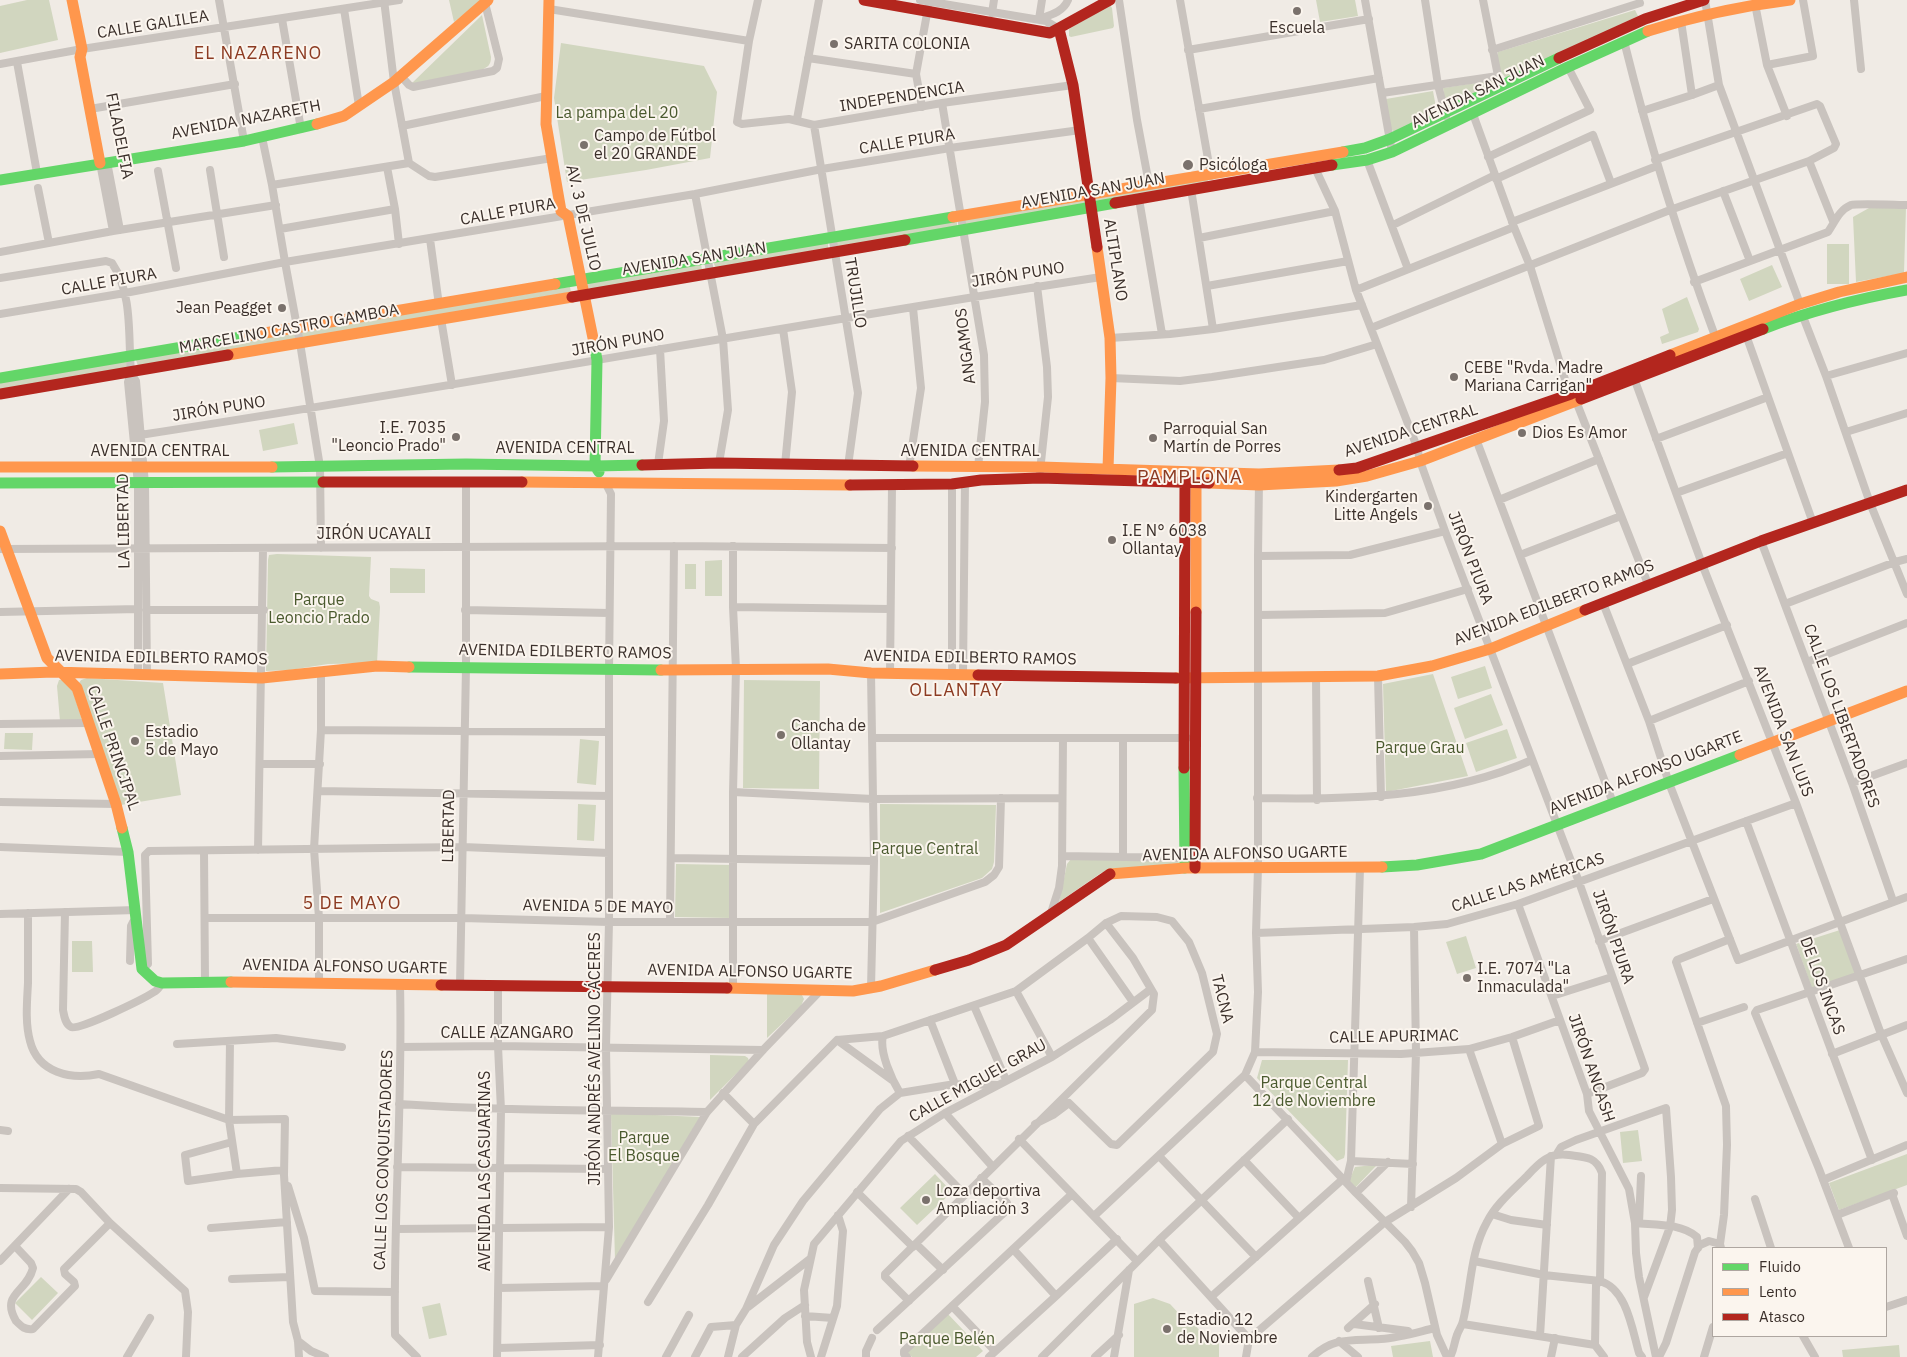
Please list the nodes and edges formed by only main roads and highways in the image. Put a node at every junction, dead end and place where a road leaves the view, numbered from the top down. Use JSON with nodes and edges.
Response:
{"nodes":[{"id":1,"x":72,"y":0,"type":"edge"},
{"id":2,"x":864,"y":0,"type":"edge"},
{"id":3,"x":1110,"y":0,"type":"edge"},
{"id":4,"x":1704,"y":0,"type":"edge"},
{"id":5,"x":1790,"y":0,"type":"edge"},
{"id":6,"x":487,"y":1,"type":"edge"},
{"id":7,"x":549,"y":4,"type":"edge"},
{"id":8,"x":929,"y":4,"type":"edge"},
{"id":9,"x":1059,"y":29,"type":"junction"},
{"id":10,"x":104,"y":162,"type":"junction"},
{"id":11,"x":0,"y":180,"type":"edge"},
{"id":12,"x":1088,"y":194,"type":"junction"},
{"id":13,"x":1090,"y":208,"type":"junction"},
{"id":14,"x":1907,"y":277,"type":"edge"},
{"id":15,"x":581,"y":281,"type":"junction"},
{"id":16,"x":1907,"y":290,"type":"edge"},
{"id":17,"x":584,"y":294,"type":"junction"},
{"id":18,"x":1801,"y":309,"type":"junction"},
{"id":19,"x":0,"y":378,"type":"edge"},
{"id":20,"x":0,"y":394,"type":"edge"},
{"id":21,"x":1574,"y":397,"type":"junction"},
{"id":22,"x":595,"y":466,"type":"junction"},
{"id":23,"x":0,"y":467,"type":"edge"},
{"id":24,"x":1108,"y":469,"type":"junction"},
{"id":25,"x":1040,"y":473,"type":"junction"},
{"id":26,"x":1259,"y":479,"type":"junction"},
{"id":27,"x":605,"y":482,"type":"junction"},
{"id":28,"x":1191,"y":482,"type":"junction"},
{"id":29,"x":0,"y":483,"type":"edge"},
{"id":30,"x":1907,"y":490,"type":"edge"},
{"id":31,"x":0,"y":531,"type":"edge"},
{"id":32,"x":3,"y":549,"type":"edge"},
{"id":33,"x":63,"y":672,"type":"junction"},
{"id":34,"x":0,"y":674,"type":"edge"},
{"id":35,"x":1189,"y":678,"type":"junction"},
{"id":36,"x":1907,"y":691,"type":"edge"},
{"id":37,"x":1190,"y":863,"type":"junction"},
{"id":38,"x":162,"y":983,"type":"joint"}],
"edges":[{"from":1,"to":10,"type":"main road","name":"FILADELFIA"},
{"from":2,"to":8,"type":"main road"},
{"from":3,"to":9,"type":"main road"},
{"from":4,"to":12,"type":"main road","name":"AVENIDA SAN JUAN"},
{"from":5,"to":13,"type":"main road","name":"AVENIDA SAN JUAN"},
{"from":6,"to":10,"type":"main road","name":"AVENIDA NAZARETH"},
{"from":7,"to":15,"type":"main road","name":"AV. 3 DE JULIO"},
{"from":8,"to":9,"type":"main road"},
{"from":9,"to":12,"type":"main road","name":"ALTIPLANO"},
{"from":10,"to":11,"type":"main road","name":"AVENIDA NAZARETH"},
{"from":12,"to":13,"type":"main road","name":"ALTIPLANO"},
{"from":12,"to":15,"type":"main road","name":"AVENIDA SAN JUAN"},
{"from":13,"to":17,"type":"main road","name":"AVENIDA SAN JUAN"},
{"from":13,"to":24,"type":"main road","name":"ALTIPLANO"},
{"from":14,"to":18,"type":"main road","name":"AVENIDA CENTRAL"},
{"from":15,"to":17,"type":"main road","name":"AV. 3 DE JULIO"},
{"from":15,"to":19,"type":"main road","name":"MARCELINO CASTRO GAMBOA"},
{"from":16,"to":18,"type":"main road","name":"AVENIDA CENTRAL"},
{"from":17,"to":20,"type":"main road","name":"MARCELINO CASTRO GAMBOA"},
{"from":17,"to":22,"type":"main road","name":"AV. 3 DE JULIO"},
{"from":18,"to":21,"type":"main road","name":"AVENIDA CENTRAL"},
{"from":18,"to":21,"type":"main road","name":"AVENIDA CENTRAL"},
{"from":21,"to":26,"type":"main road","name":"AVENIDA CENTRAL"},
{"from":21,"to":26,"type":"main road","name":"AVENIDA CENTRAL"},
{"from":22,"to":23,"type":"main road","name":"AVENIDA CENTRAL"},
{"from":22,"to":25,"type":"main road","name":"AVENIDA CENTRAL"},
{"from":22,"to":27,"type":"main road"},
{"from":24,"to":25,"type":"main road","name":"AVENIDA CENTRAL"},
{"from":24,"to":26,"type":"main road","name":"AVENIDA CENTRAL"},
{"from":25,"to":27,"type":"main road","name":"AVENIDA CENTRAL"},
{"from":25,"to":28,"type":"main road","name":"AVENIDA CENTRAL"},
{"from":26,"to":28,"type":"main road","name":"AVENIDA CENTRAL"},
{"from":27,"to":29,"type":"main road","name":"AVENIDA CENTRAL"},
{"from":28,"to":35,"type":"main road"},
{"from":30,"to":35,"type":"main road","name":"AVENIDA EDILBERTO RAMOS"},
{"from":31,"to":32,"type":"main road","name":"CALLE PRINCIPAL"},
{"from":32,"to":33,"type":"main road","name":"CALLE PRINCIPAL"},
{"from":33,"to":34,"type":"main road","name":"AVENIDA EDILBERTO RAMOS"},
{"from":33,"to":35,"type":"main road","name":"AVENIDA EDILBERTO RAMOS"},
{"from":33,"to":38,"type":"main road","name":"CALLE PRINCIPAL"},
{"from":35,"to":37,"type":"main road"},
{"from":36,"to":37,"type":"main road","name":"AVENIDA ALFONSO UGARTE"},
{"from":37,"to":38,"type":"main road","name":"AVENIDA ALFONSO UGARTE"}]}
